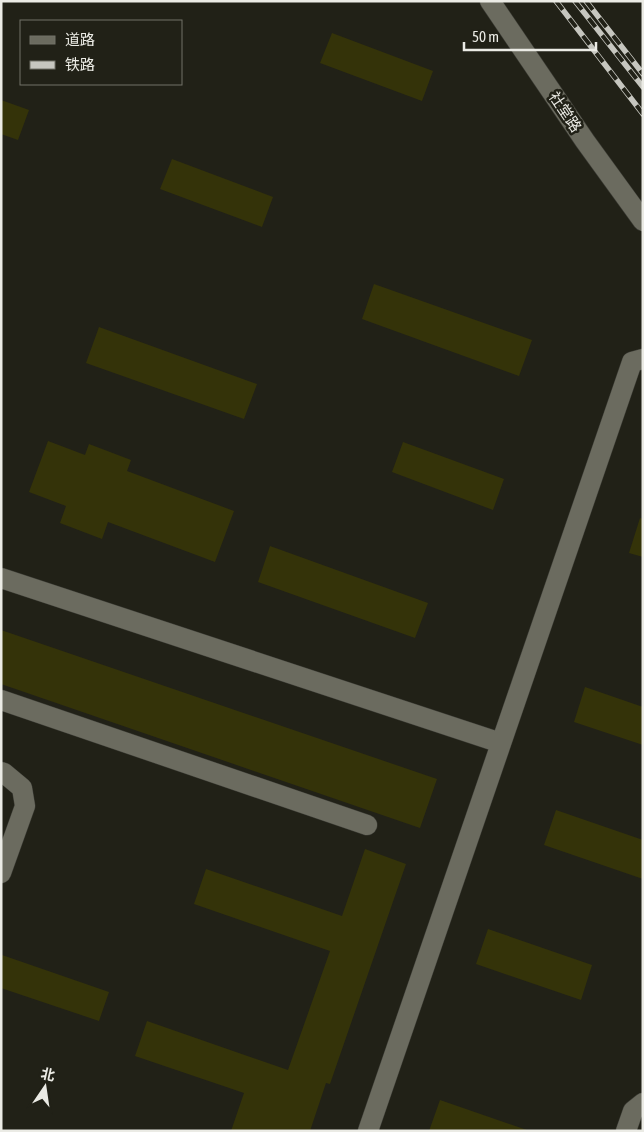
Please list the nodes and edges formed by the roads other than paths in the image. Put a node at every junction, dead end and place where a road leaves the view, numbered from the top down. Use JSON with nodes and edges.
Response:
{"nodes":[{"id":1,"x":490,"y":1,"type":"edge"},
{"id":2,"x":643,"y":221,"type":"edge"},
{"id":3,"x":638,"y":360,"type":"edge"},
{"id":4,"x":1,"y":578,"type":"edge"},
{"id":5,"x":1,"y":700,"type":"edge"},
{"id":6,"x":502,"y":743,"type":"junction"},
{"id":7,"x":1,"y":772,"type":"edge"},
{"id":8,"x":367,"y":825,"type":"dead end"},
{"id":9,"x":1,"y":873,"type":"edge"},
{"id":10,"x":643,"y":1103,"type":"edge"},
{"id":11,"x":368,"y":1131,"type":"edge"},
{"id":12,"x":626,"y":1131,"type":"edge"}],
"edges":[{"from":1,"to":2,"type":"street","name":"社堂路"},
{"from":3,"to":6,"type":"street"},
{"from":4,"to":6,"type":"street"},
{"from":5,"to":8,"type":"street"},
{"from":6,"to":11,"type":"street"},
{"from":7,"to":9,"type":"street"},
{"from":10,"to":12,"type":"street"}]}
